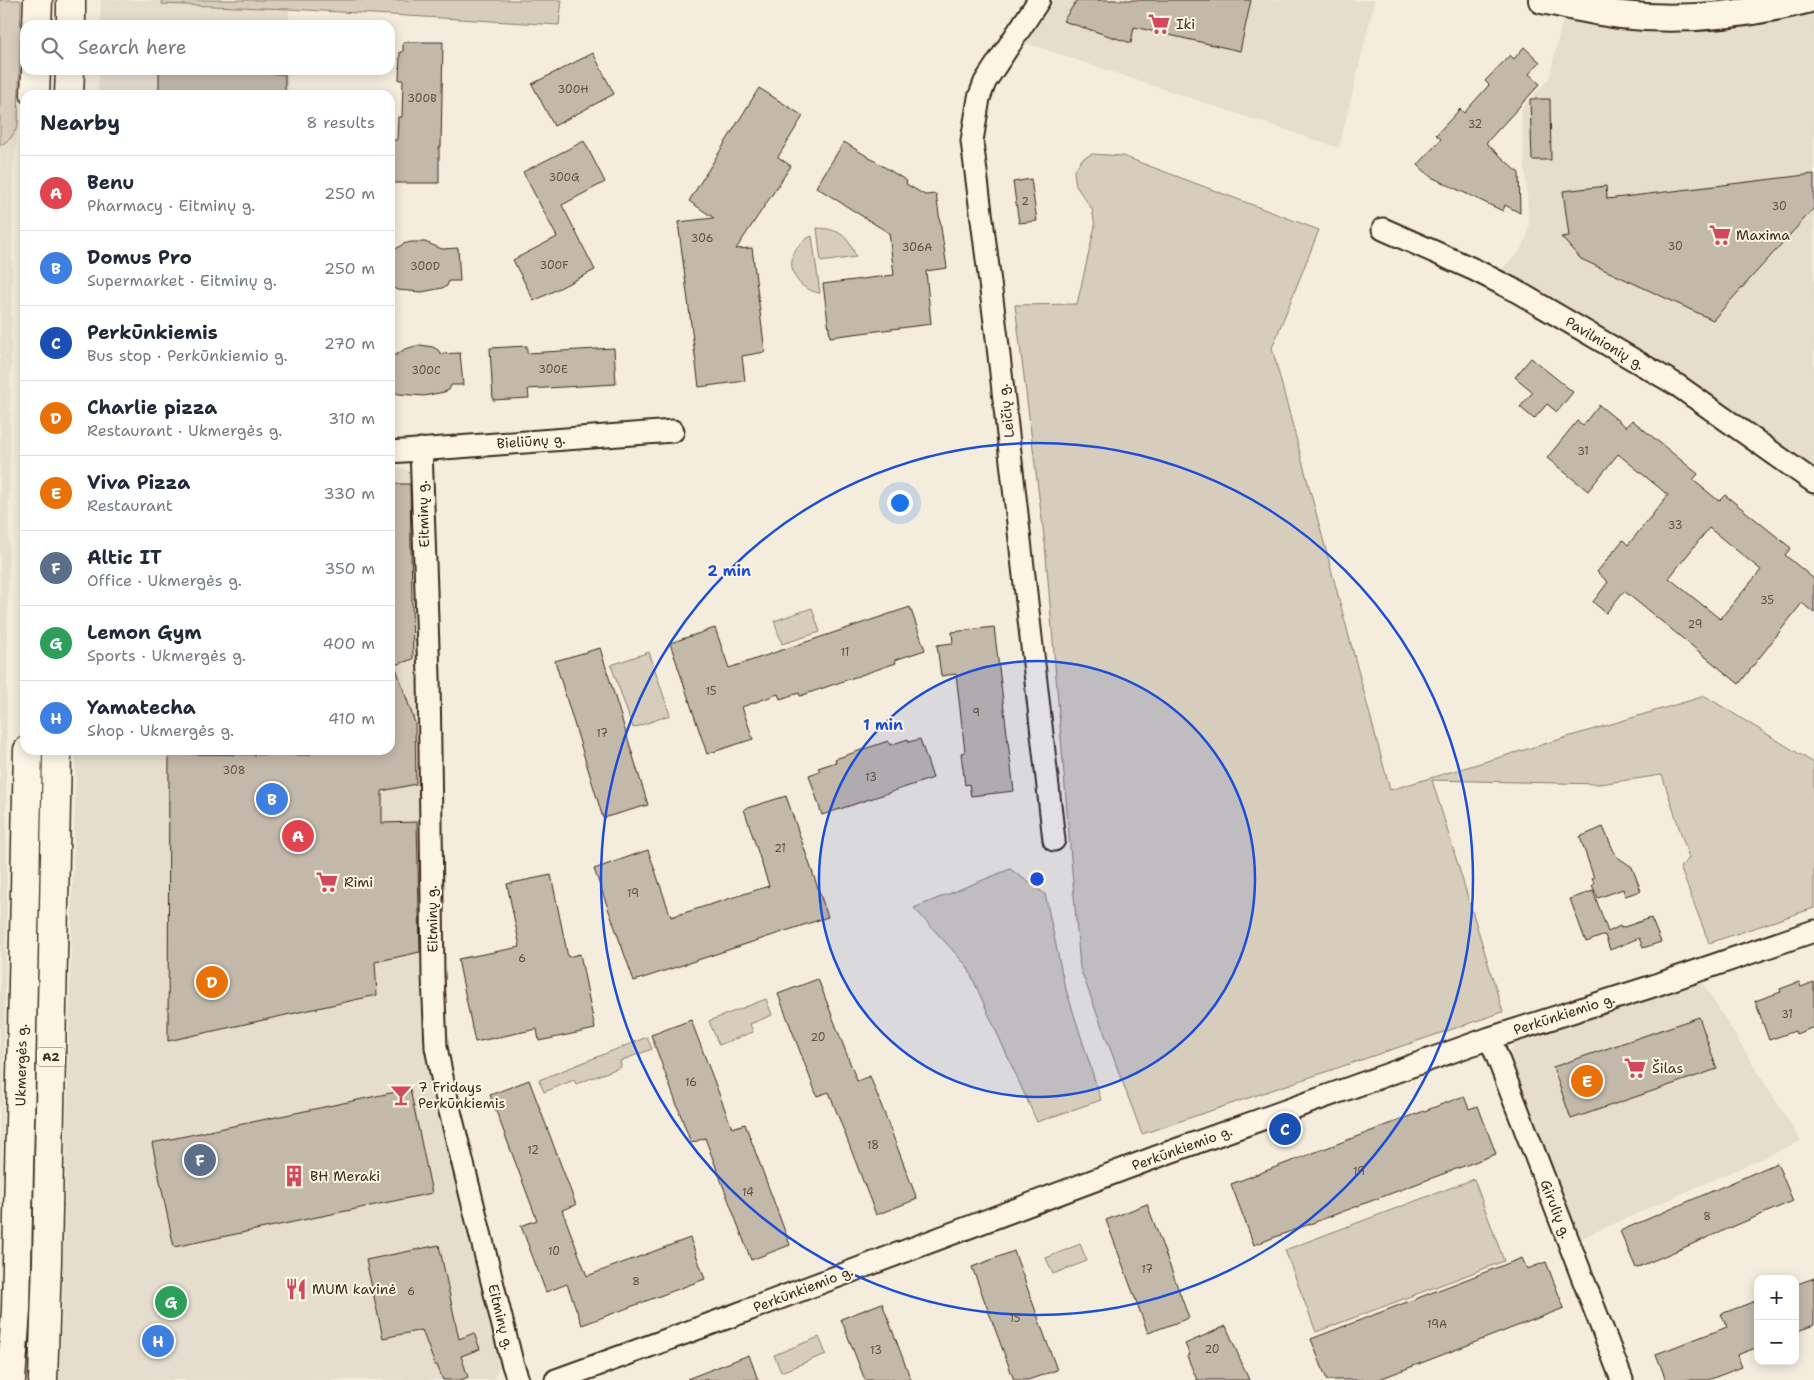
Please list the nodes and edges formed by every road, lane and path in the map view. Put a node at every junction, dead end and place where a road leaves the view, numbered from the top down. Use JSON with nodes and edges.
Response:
{"nodes":[{"id":1,"x":38,"y":0,"type":"edge"},
{"id":2,"x":71,"y":0,"type":"edge"},
{"id":3,"x":1039,"y":0,"type":"edge"},
{"id":4,"x":1542,"y":0,"type":"edge"},
{"id":5,"x":1807,"y":0,"type":"edge"},
{"id":6,"x":37,"y":20,"type":"edge"},
{"id":7,"x":71,"y":20,"type":"edge"},
{"id":8,"x":36,"y":75,"type":"edge"},
{"id":9,"x":70,"y":75,"type":"edge"},
{"id":10,"x":35,"y":90,"type":"edge"},
{"id":11,"x":70,"y":90,"type":"edge"},
{"id":12,"x":1383,"y":229,"type":"dead end"},
{"id":13,"x":673,"y":431,"type":"dead end"},
{"id":14,"x":421,"y":449,"type":"junction"},
{"id":15,"x":395,"y":452,"type":"edge"},
{"id":16,"x":1814,"y":482,"type":"edge"},
{"id":17,"x":28,"y":755,"type":"edge"},
{"id":18,"x":57,"y":755,"type":"edge"},
{"id":19,"x":1054,"y":840,"type":"dead end"},
{"id":20,"x":1814,"y":931,"type":"edge"},
{"id":21,"x":1490,"y":1038,"type":"junction"},
{"id":22,"x":11,"y":1380,"type":"edge"},
{"id":23,"x":43,"y":1380,"type":"edge"},
{"id":24,"x":518,"y":1380,"type":"edge"},
{"id":25,"x":556,"y":1380,"type":"edge"},
{"id":26,"x":1622,"y":1380,"type":"edge"}],
"edges":[{"from":1,"to":6,"type":"highway"},
{"from":2,"to":7,"type":"highway"},
{"from":3,"to":19,"type":"street","name":"Leičių g."},
{"from":4,"to":5,"type":"street"},
{"from":8,"to":10,"type":"highway"},
{"from":9,"to":11,"type":"highway"},
{"from":12,"to":16,"type":"street","name":"Pavilnionių g."},
{"from":13,"to":14,"type":"street","name":"Bieliūnų g."},
{"from":14,"to":15,"type":"street","name":"Bieliūnų g."},
{"from":14,"to":24,"type":"street","name":"Eitminų g."},
{"from":17,"to":22,"type":"highway","name":"Ukmergės g.","number":"A2"},
{"from":18,"to":23,"type":"highway","number":"A2"},
{"from":20,"to":21,"type":"street","name":"Perkūnkiemio g."},
{"from":21,"to":25,"type":"street","name":"Perkūnkiemio g."},
{"from":21,"to":26,"type":"street","name":"Girulių g."}]}
